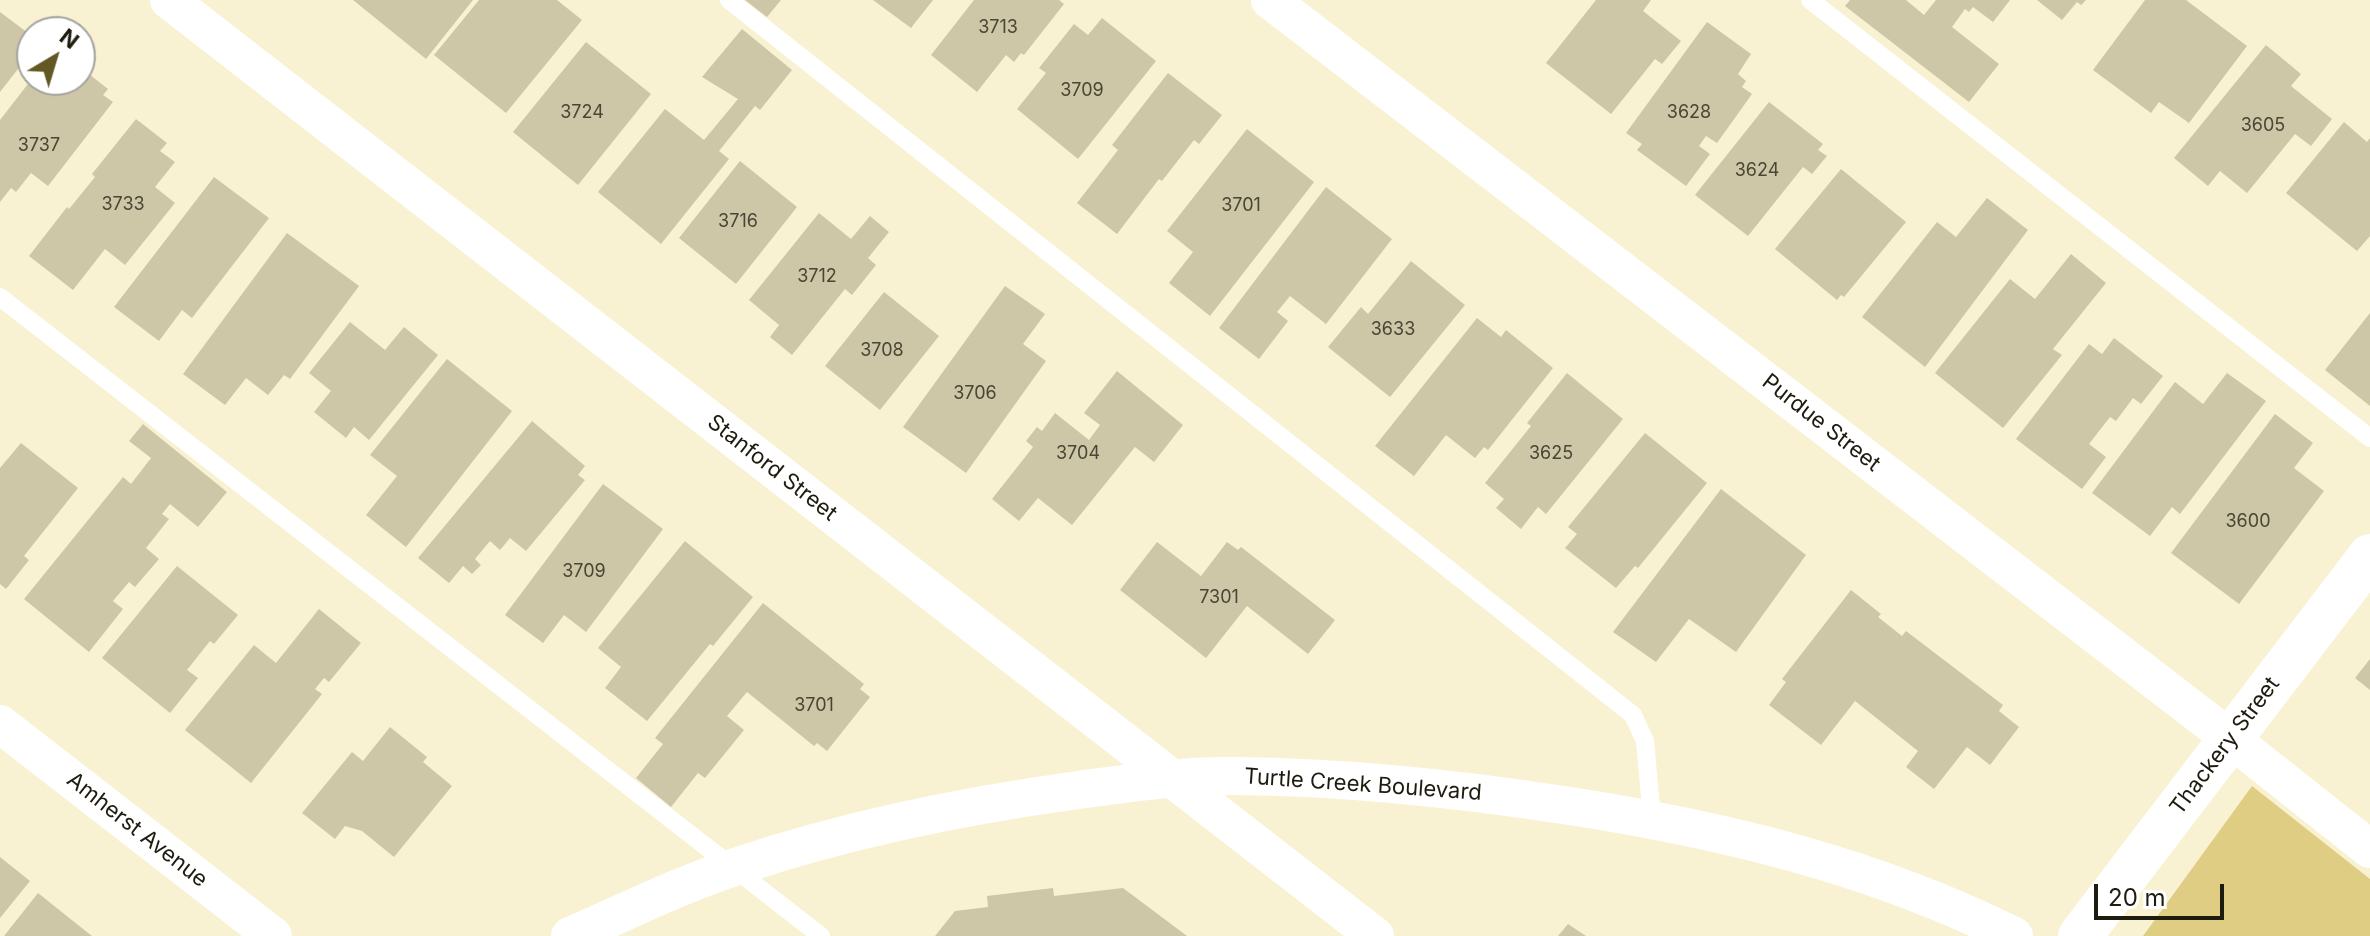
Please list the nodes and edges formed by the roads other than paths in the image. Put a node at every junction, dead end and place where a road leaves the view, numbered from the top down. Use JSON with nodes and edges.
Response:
{"nodes":[{"id":1,"x":169,"y":0,"type":"edge"},
{"id":2,"x":729,"y":0,"type":"edge"},
{"id":3,"x":1270,"y":0,"type":"edge"},
{"id":4,"x":1810,"y":0,"type":"edge"},
{"id":5,"x":0,"y":297,"type":"edge"},
{"id":6,"x":2370,"y":438,"type":"edge"},
{"id":7,"x":2370,"y":556,"type":"edge"},
{"id":8,"x":0,"y":724,"type":"edge"},
{"id":9,"x":2231,"y":739,"type":"junction"},
{"id":10,"x":1175,"y":780,"type":"junction"},
{"id":11,"x":1652,"y":819,"type":"junction"},
{"id":12,"x":2370,"y":849,"type":"edge"},
{"id":13,"x":732,"y":867,"type":"junction"},
{"id":14,"x":273,"y":936,"type":"edge"},
{"id":15,"x":570,"y":936,"type":"edge"},
{"id":16,"x":821,"y":936,"type":"edge"},
{"id":17,"x":1375,"y":936,"type":"edge"},
{"id":18,"x":2014,"y":936,"type":"edge"},
{"id":19,"x":2080,"y":936,"type":"edge"}],
"edges":[{"from":1,"to":10,"type":"street","name":"Stanford Street"},
{"from":2,"to":11,"type":"lane"},
{"from":3,"to":9,"type":"street","name":"Purdue Street"},
{"from":4,"to":6,"type":"lane"},
{"from":5,"to":13,"type":"lane"},
{"from":7,"to":9,"type":"street","name":"Thackery Street"},
{"from":8,"to":14,"type":"street","name":"Amherst Avenue"},
{"from":9,"to":12,"type":"street","name":"Purdue Street"},
{"from":9,"to":19,"type":"street","name":"Thackery Street"},
{"from":10,"to":11,"type":"street","name":"Turtle Creek Boulevard"},
{"from":10,"to":13,"type":"street","name":"Turtle Creek Boulevard"},
{"from":10,"to":17,"type":"street","name":"Stanford Street"},
{"from":11,"to":18,"type":"street","name":"Turtle Creek Boulevard"},
{"from":13,"to":15,"type":"street","name":"Turtle Creek Boulevard"},
{"from":13,"to":16,"type":"lane"}]}
